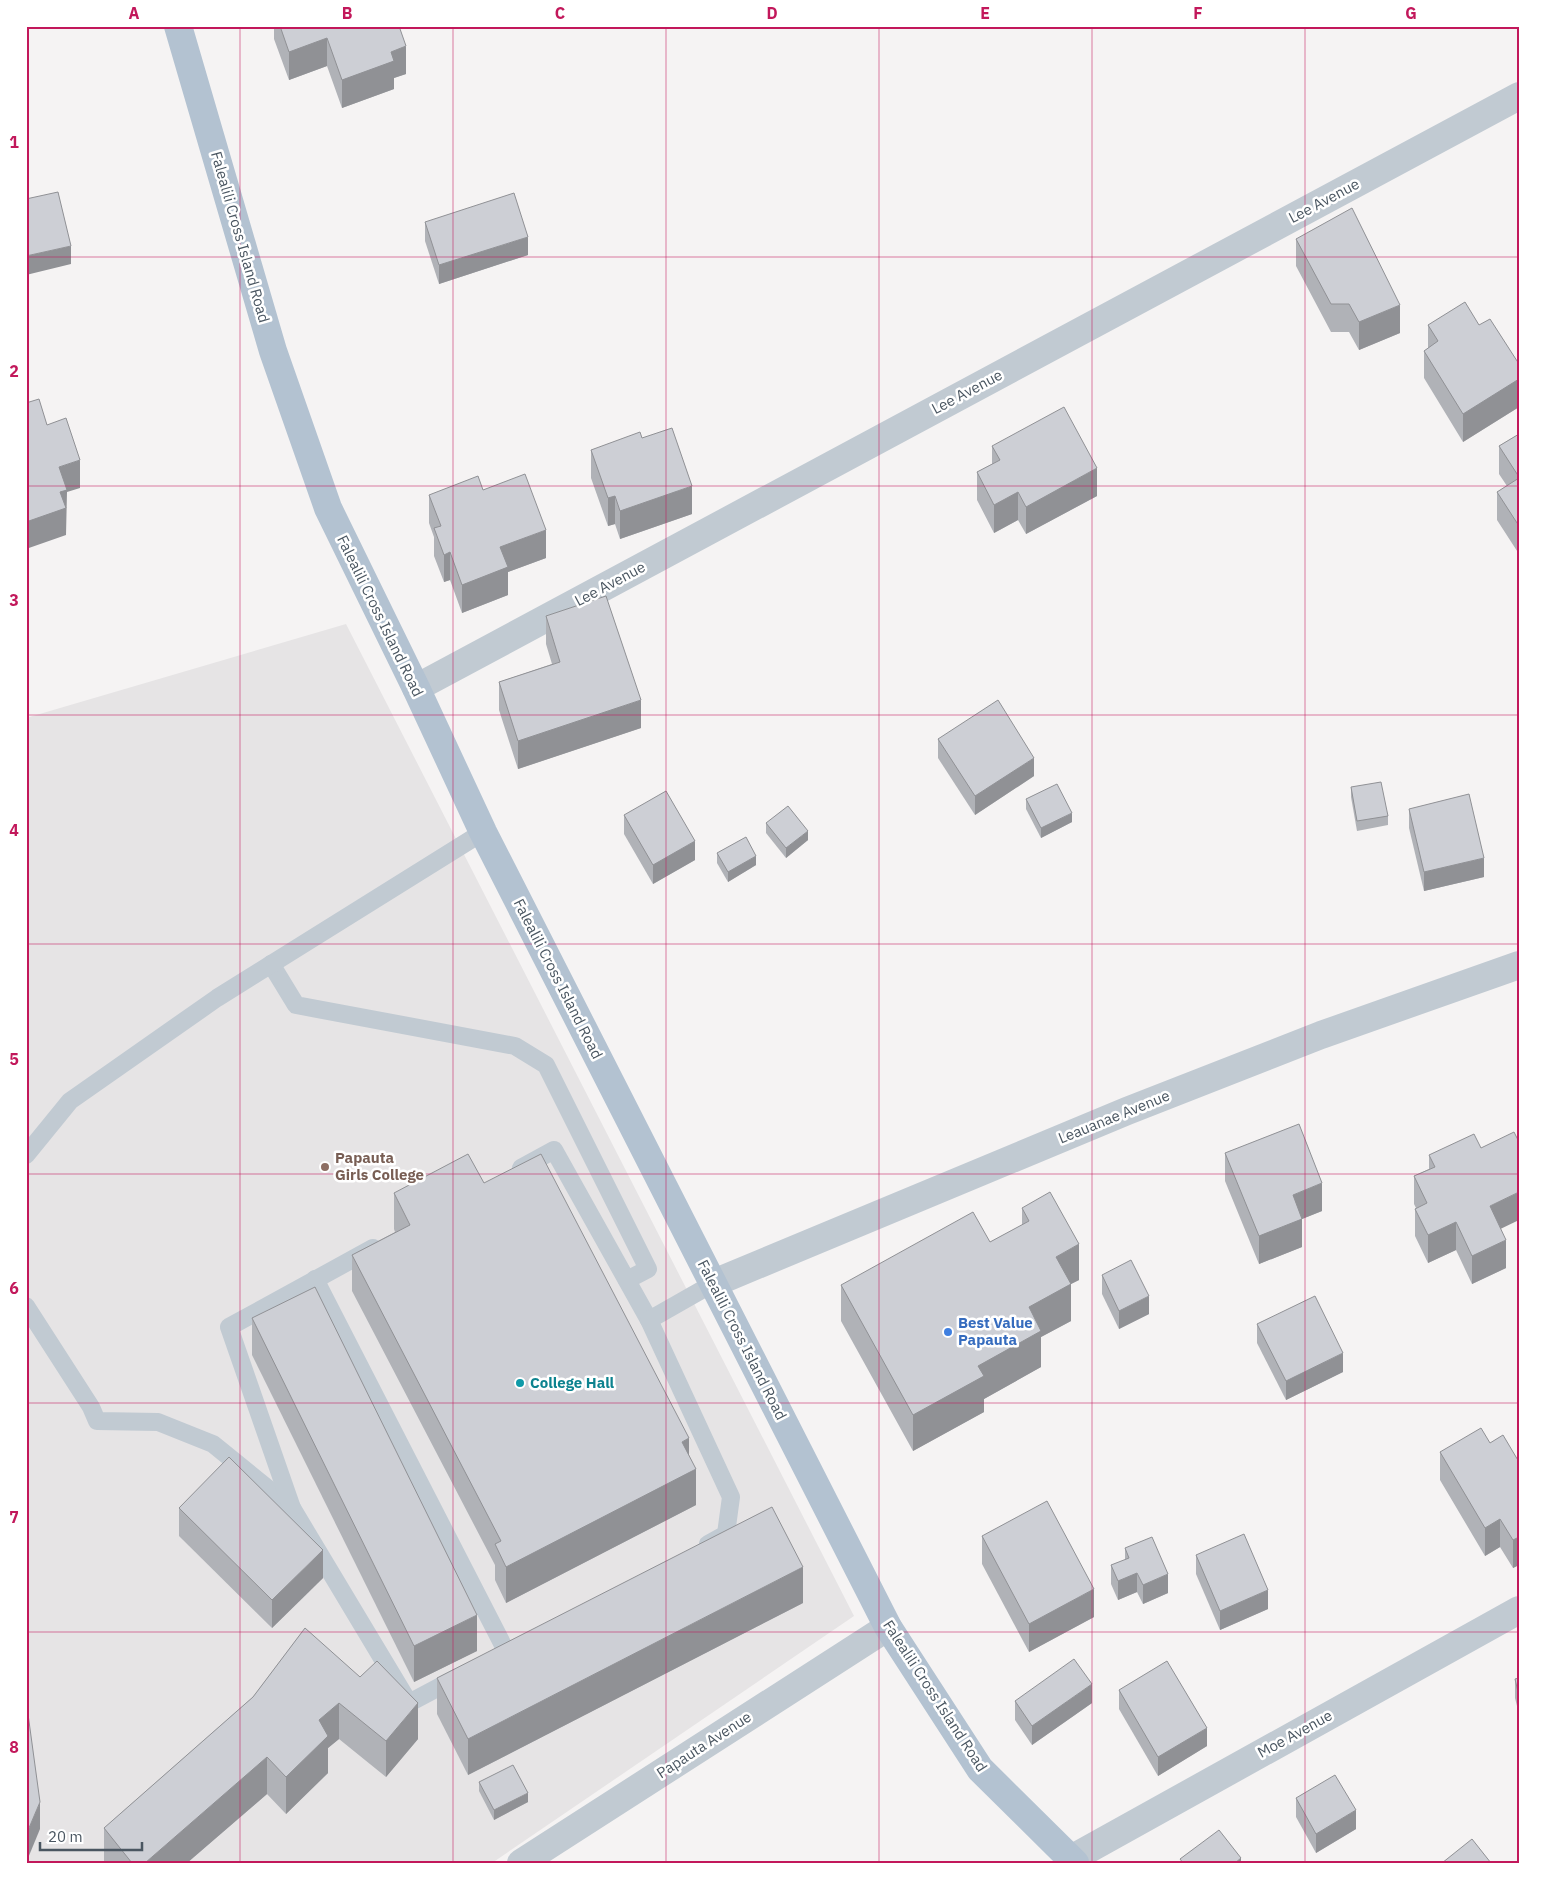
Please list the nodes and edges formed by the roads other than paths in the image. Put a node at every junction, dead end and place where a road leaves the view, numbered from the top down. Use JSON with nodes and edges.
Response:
{"nodes":[{"id":1,"x":178,"y":26,"type":"edge"},
{"id":2,"x":1519,"y":96,"type":"edge"},
{"id":3,"x":416,"y":688,"type":"junction"},
{"id":4,"x":483,"y":832,"type":"junction"},
{"id":5,"x":271,"y":964,"type":"junction"},
{"id":6,"x":1519,"y":965,"type":"edge"},
{"id":7,"x":26,"y":1155,"type":"edge"},
{"id":8,"x":504,"y":1177,"type":"edge"},
{"id":9,"x":387,"y":1240,"type":"edge"},
{"id":10,"x":315,"y":1280,"type":"junction"},
{"id":11,"x":627,"y":1280,"type":"junction"},
{"id":12,"x":714,"y":1283,"type":"junction"},
{"id":13,"x":26,"y":1306,"type":"edge"},
{"id":14,"x":649,"y":1320,"type":"junction"},
{"id":15,"x":292,"y":1508,"type":"junction"},
{"id":16,"x":691,"y":1553,"type":"edge"},
{"id":17,"x":1519,"y":1610,"type":"edge"},
{"id":18,"x":888,"y":1627,"type":"junction"},
{"id":19,"x":524,"y":1642,"type":"edge"},
{"id":20,"x":506,"y":1651,"type":"junction"},
{"id":21,"x":489,"y":1661,"type":"edge"},
{"id":22,"x":471,"y":1670,"type":"edge"},
{"id":23,"x":1073,"y":1861,"type":"edge"},
{"id":24,"x":521,"y":1863,"type":"edge"}],
"edges":[{"from":1,"to":3,"type":"main road","name":"Falealili Cross Island Road"},
{"from":2,"to":3,"type":"street","name":"Lee Avenue"},
{"from":3,"to":4,"type":"main road","name":"Falealili Cross Island Road"},
{"from":4,"to":5,"type":"lane"},
{"from":4,"to":12,"type":"main road","name":"Falealili Cross Island Road"},
{"from":5,"to":7,"type":"lane"},
{"from":5,"to":11,"type":"lane"},
{"from":6,"to":12,"type":"street","name":"Leauanae Avenue"},
{"from":8,"to":11,"type":"lane"},
{"from":9,"to":10,"type":"lane"},
{"from":10,"to":15,"type":"lane"},
{"from":10,"to":20,"type":"lane"},
{"from":11,"to":14,"type":"lane"},
{"from":12,"to":14,"type":"lane"},
{"from":12,"to":18,"type":"main road","name":"Falealili Cross Island Road"},
{"from":13,"to":15,"type":"lane"},
{"from":14,"to":16,"type":"lane"},
{"from":15,"to":22,"type":"lane"},
{"from":17,"to":23,"type":"street","name":"Moe Avenue"},
{"from":18,"to":23,"type":"main road","name":"Falealili Cross Island Road"},
{"from":18,"to":24,"type":"street","name":"Papauta Avenue"},
{"from":19,"to":20,"type":"lane"},
{"from":20,"to":21,"type":"lane"}]}
